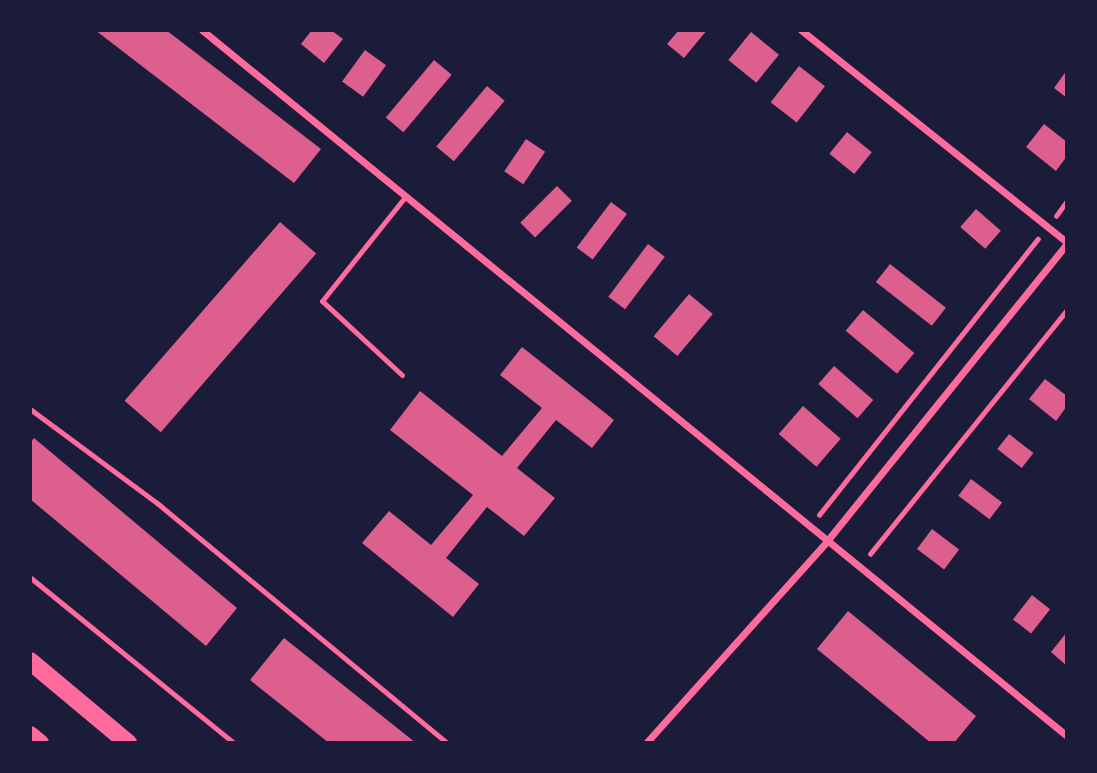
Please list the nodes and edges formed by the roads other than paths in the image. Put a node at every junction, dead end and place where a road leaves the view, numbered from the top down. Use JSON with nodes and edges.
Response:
{"nodes":[{"id":1,"x":202,"y":30,"type":"edge"},
{"id":2,"x":801,"y":30,"type":"edge"},
{"id":3,"x":405,"y":197,"type":"junction"},
{"id":4,"x":1067,"y":243,"type":"edge"},
{"id":5,"x":402,"y":375,"type":"dead end"},
{"id":6,"x":30,"y":409,"type":"edge"},
{"id":7,"x":827,"y":541,"type":"junction"},
{"id":8,"x":30,"y":661,"type":"edge"},
{"id":9,"x":30,"y":735,"type":"edge"},
{"id":10,"x":1067,"y":736,"type":"edge"},
{"id":11,"x":40,"y":743,"type":"edge"},
{"id":12,"x":128,"y":743,"type":"edge"},
{"id":13,"x":447,"y":743,"type":"edge"},
{"id":14,"x":646,"y":743,"type":"edge"}],
"edges":[{"from":1,"to":3,"type":"street"},
{"from":2,"to":4,"type":"street"},
{"from":3,"to":5,"type":"lane"},
{"from":3,"to":7,"type":"street"},
{"from":4,"to":7,"type":"street"},
{"from":6,"to":13,"type":"lane"},
{"from":7,"to":10,"type":"street"},
{"from":7,"to":14,"type":"street"},
{"from":8,"to":12,"type":"main road"},
{"from":9,"to":11,"type":"main road"}]}
